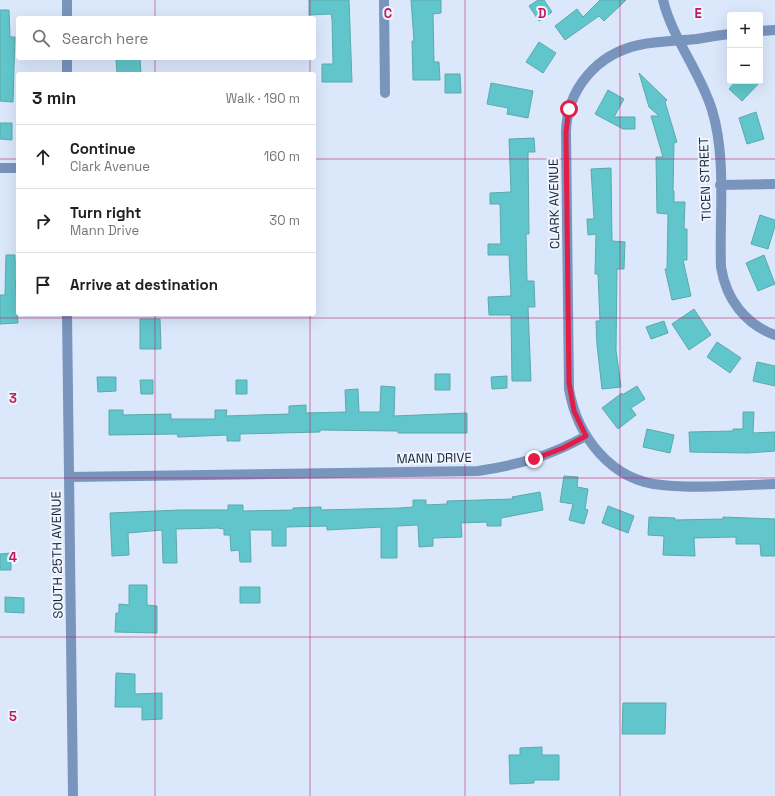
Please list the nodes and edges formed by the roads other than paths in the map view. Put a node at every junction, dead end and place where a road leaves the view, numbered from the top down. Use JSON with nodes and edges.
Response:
{"nodes":[{"id":1,"x":67,"y":0,"type":"edge"},
{"id":2,"x":384,"y":0,"type":"edge"},
{"id":3,"x":663,"y":0,"type":"edge"},
{"id":4,"x":67,"y":16,"type":"edge"},
{"id":5,"x":775,"y":30,"type":"edge"},
{"id":6,"x":763,"y":31,"type":"edge"},
{"id":7,"x":727,"y":34,"type":"edge"},
{"id":8,"x":678,"y":40,"type":"junction"},
{"id":9,"x":67,"y":60,"type":"edge"},
{"id":10,"x":67,"y":72,"type":"edge"},
{"id":11,"x":385,"y":93,"type":"dead end"},
{"id":12,"x":0,"y":168,"type":"edge"},
{"id":13,"x":16,"y":168,"type":"edge"},
{"id":14,"x":775,"y":184,"type":"edge"},
{"id":15,"x":720,"y":185,"type":"junction"},
{"id":16,"x":67,"y":316,"type":"edge"},
{"id":17,"x":775,"y":335,"type":"edge"},
{"id":18,"x":586,"y":436,"type":"junction"},
{"id":19,"x":69,"y":477,"type":"junction"},
{"id":20,"x":775,"y":484,"type":"edge"},
{"id":21,"x":73,"y":796,"type":"edge"}],
"edges":[{"from":1,"to":4,"type":"street"},
{"from":2,"to":11,"type":"street"},
{"from":3,"to":8,"type":"street","name":"TICEN STREET"},
{"from":5,"to":6,"type":"street"},
{"from":7,"to":8,"type":"street","name":"CLARK AVENUE"},
{"from":8,"to":15,"type":"street","name":"TICEN STREET"},
{"from":8,"to":18,"type":"street","name":"CLARK AVENUE"},
{"from":9,"to":10,"type":"street"},
{"from":12,"to":13,"type":"street"},
{"from":14,"to":15,"type":"street"},
{"from":15,"to":17,"type":"street","name":"TICEN STREET"},
{"from":16,"to":19,"type":"street","name":"SOUTH 25TH AVENUE"},
{"from":18,"to":19,"type":"street","name":"MANN DRIVE"},
{"from":18,"to":20,"type":"street"},
{"from":19,"to":21,"type":"street","name":"SOUTH 25TH AVENUE"}]}
